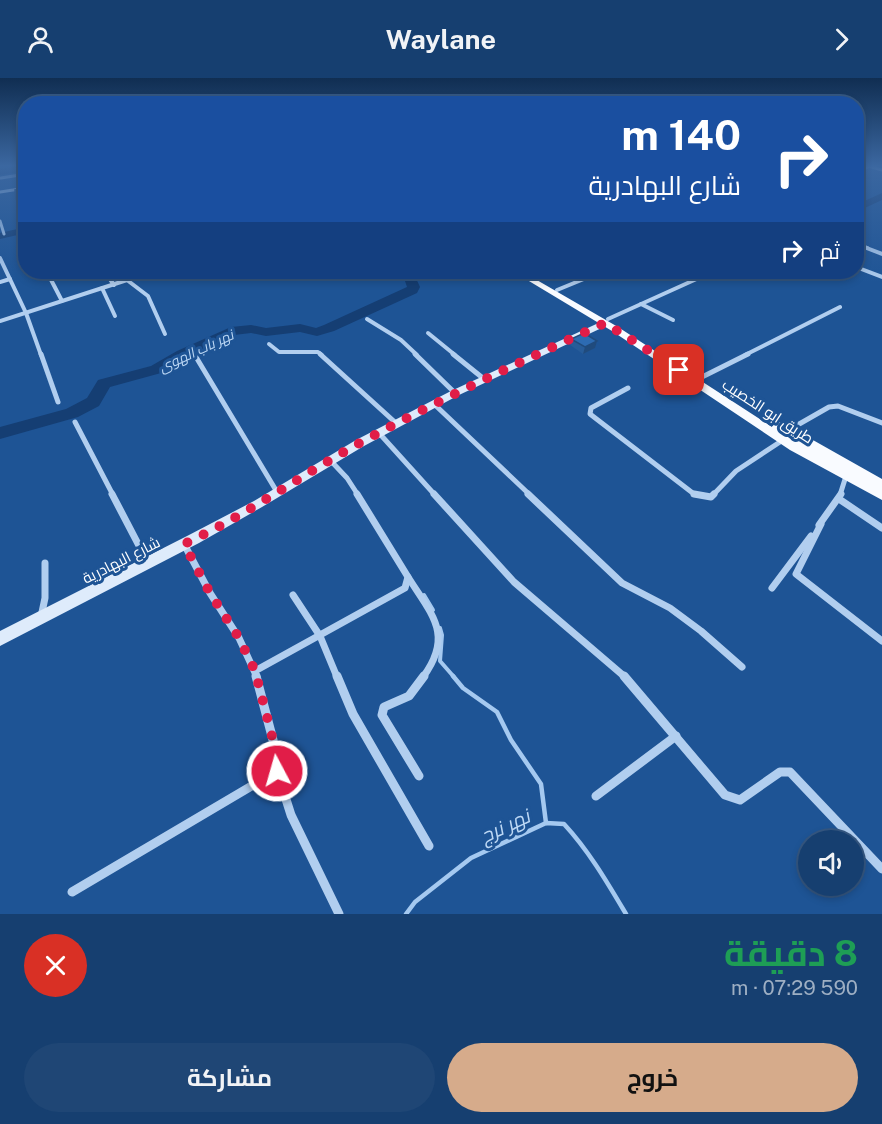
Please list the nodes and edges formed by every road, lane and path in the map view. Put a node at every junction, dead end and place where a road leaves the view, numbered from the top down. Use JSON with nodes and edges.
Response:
{"nodes":[{"id":1,"x":0,"y":221,"type":"edge"},
{"id":2,"x":4,"y":234,"type":"dead end"},
{"id":3,"x":864,"y":246,"type":"edge"},
{"id":4,"x":882,"y":254,"type":"edge"},
{"id":5,"x":0,"y":258,"type":"edge"},
{"id":6,"x":864,"y":270,"type":"edge"},
{"id":7,"x":882,"y":277,"type":"edge"},
{"id":8,"x":10,"y":279,"type":"junction"},
{"id":9,"x":51,"y":279,"type":"edge"},
{"id":10,"x":110,"y":279,"type":"edge"},
{"id":11,"x":531,"y":279,"type":"edge"},
{"id":12,"x":539,"y":279,"type":"edge"},
{"id":13,"x":584,"y":279,"type":"edge"},
{"id":14,"x":696,"y":279,"type":"edge"},
{"id":15,"x":127,"y":280,"type":"joint"},
{"id":16,"x":0,"y":282,"type":"edge"},
{"id":17,"x":114,"y":285,"type":"junction"},
{"id":18,"x":102,"y":288,"type":"junction"},
{"id":19,"x":556,"y":290,"type":"junction"},
{"id":20,"x":62,"y":301,"type":"junction"},
{"id":21,"x":641,"y":304,"type":"junction"},
{"id":22,"x":840,"y":307,"type":"dead end"},
{"id":23,"x":26,"y":313,"type":"junction"},
{"id":24,"x":115,"y":316,"type":"dead end"},
{"id":25,"x":367,"y":319,"type":"dead end"},
{"id":26,"x":673,"y":320,"type":"dead end"},
{"id":27,"x":0,"y":321,"type":"edge"},
{"id":28,"x":606,"y":321,"type":"junction"},
{"id":29,"x":428,"y":333,"type":"dead end"},
{"id":30,"x":165,"y":334,"type":"dead end"},
{"id":31,"x":268,"y":344,"type":"dead end"},
{"id":32,"x":196,"y":357,"type":"dead end"},
{"id":33,"x":702,"y":377,"type":"junction"},
{"id":34,"x":484,"y":379,"type":"junction"},
{"id":35,"x":628,"y":388,"type":"dead end"},
{"id":36,"x":455,"y":393,"type":"junction"},
{"id":37,"x":58,"y":402,"type":"dead end"},
{"id":38,"x":434,"y":404,"type":"junction"},
{"id":39,"x":75,"y":422,"type":"dead end"},
{"id":40,"x":764,"y":423,"type":"junction"},
{"id":41,"x":882,"y":423,"type":"edge"},
{"id":42,"x":397,"y":424,"type":"junction"},
{"id":43,"x":379,"y":433,"type":"junction"},
{"id":44,"x":785,"y":436,"type":"junction"},
{"id":45,"x":330,"y":460,"type":"junction"},
{"id":46,"x":846,"y":476,"type":"junction"},
{"id":47,"x":882,"y":485,"type":"edge"},
{"id":48,"x":277,"y":492,"type":"junction"},
{"id":49,"x":882,"y":495,"type":"edge"},
{"id":50,"x":839,"y":499,"type":"junction"},
{"id":51,"x":820,"y":524,"type":"junction"},
{"id":52,"x":882,"y":528,"type":"edge"},
{"id":53,"x":184,"y":544,"type":"junction"},
{"id":54,"x":45,"y":563,"type":"dead end"},
{"id":55,"x":148,"y":563,"type":"junction"},
{"id":56,"x":408,"y":577,"type":"junction"},
{"id":57,"x":772,"y":588,"type":"dead end"},
{"id":58,"x":293,"y":595,"type":"dead end"},
{"id":59,"x":41,"y":618,"type":"junction"},
{"id":60,"x":320,"y":636,"type":"junction"},
{"id":61,"x":0,"y":639,"type":"edge"},
{"id":62,"x":882,"y":641,"type":"edge"},
{"id":63,"x":742,"y":667,"type":"dead end"},
{"id":64,"x":255,"y":671,"type":"junction"},
{"id":65,"x":676,"y":736,"type":"junction"},
{"id":66,"x":277,"y":771,"type":"junction"},
{"id":67,"x":419,"y":776,"type":"dead end"},
{"id":68,"x":596,"y":796,"type":"dead end"},
{"id":69,"x":429,"y":846,"type":"dead end"},
{"id":70,"x":882,"y":869,"type":"edge"},
{"id":71,"x":72,"y":892,"type":"dead end"},
{"id":72,"x":339,"y":914,"type":"edge"}],
"edges":[{"from":1,"to":2,"type":"street"},
{"from":3,"to":4,"type":"street"},
{"from":5,"to":8,"type":"street"},
{"from":6,"to":7,"type":"street"},
{"from":8,"to":16,"type":"street"},
{"from":8,"to":23,"type":"street"},
{"from":9,"to":20,"type":"street"},
{"from":10,"to":17,"type":"street"},
{"from":11,"to":28,"type":"main road","name":"طريق ابو الخصيب"},
{"from":12,"to":19,"type":"main road","name":"طريق ابو الخصيب"},
{"from":13,"to":19,"type":"street"},
{"from":14,"to":21,"type":"street"},
{"from":15,"to":17,"type":"street"},
{"from":15,"to":30,"type":"street"},
{"from":17,"to":18,"type":"street"},
{"from":18,"to":20,"type":"street"},
{"from":18,"to":24,"type":"street"},
{"from":19,"to":28,"type":"main road","name":"طريق ابو الخصيب"},
{"from":20,"to":23,"type":"street"},
{"from":21,"to":26,"type":"street"},
{"from":21,"to":28,"type":"street"},
{"from":22,"to":33,"type":"street"},
{"from":23,"to":27,"type":"street"},
{"from":23,"to":37,"type":"street"},
{"from":25,"to":36,"type":"street"},
{"from":28,"to":33,"type":"main road","name":"طريق ابو الخصيب"},
{"from":28,"to":34,"type":"main road","name":"شارع البهادرية"},
{"from":28,"to":40,"type":"main road","name":"طريق ابو الخصيب"},
{"from":29,"to":34,"type":"street"},
{"from":31,"to":42,"type":"street"},
{"from":32,"to":48,"type":"street"},
{"from":33,"to":40,"type":"main road","name":"طريق ابو الخصيب"},
{"from":34,"to":36,"type":"main road","name":"شارع البهادرية"},
{"from":35,"to":44,"type":"street"},
{"from":36,"to":38,"type":"main road","name":"شارع البهادرية"},
{"from":38,"to":42,"type":"main road","name":"شارع البهادرية"},
{"from":38,"to":63,"type":"street"},
{"from":39,"to":55,"type":"street"},
{"from":40,"to":44,"type":"main road","name":"طريق ابو الخصيب"},
{"from":41,"to":44,"type":"street"},
{"from":42,"to":43,"type":"main road","name":"شارع البهادرية"},
{"from":43,"to":45,"type":"main road","name":"شارع البهادرية"},
{"from":43,"to":65,"type":"street"},
{"from":44,"to":46,"type":"main road","name":"طريق ابو الخصيب"},
{"from":44,"to":47,"type":"main road","name":"طريق ابو الخصيب"},
{"from":45,"to":48,"type":"main road","name":"شارع البهادرية"},
{"from":45,"to":56,"type":"street"},
{"from":46,"to":49,"type":"main road","name":"طريق ابو الخصيب"},
{"from":46,"to":50,"type":"street"},
{"from":48,"to":53,"type":"main road","name":"شارع البهادرية"},
{"from":50,"to":51,"type":"street"},
{"from":50,"to":52,"type":"street"},
{"from":51,"to":57,"type":"street"},
{"from":51,"to":62,"type":"street"},
{"from":53,"to":55,"type":"main road","name":"شارع البهادرية"},
{"from":53,"to":64,"type":"street"},
{"from":54,"to":59,"type":"street"},
{"from":55,"to":59,"type":"main road","name":"شارع البهادرية"},
{"from":56,"to":60,"type":"street"},
{"from":56,"to":67,"type":"street"},
{"from":58,"to":60,"type":"street"},
{"from":59,"to":61,"type":"main road","name":"شارع البهادرية"},
{"from":60,"to":64,"type":"street"},
{"from":60,"to":69,"type":"street"},
{"from":64,"to":66,"type":"street"},
{"from":65,"to":68,"type":"street"},
{"from":65,"to":70,"type":"street"},
{"from":66,"to":71,"type":"street"},
{"from":66,"to":72,"type":"street"}]}
